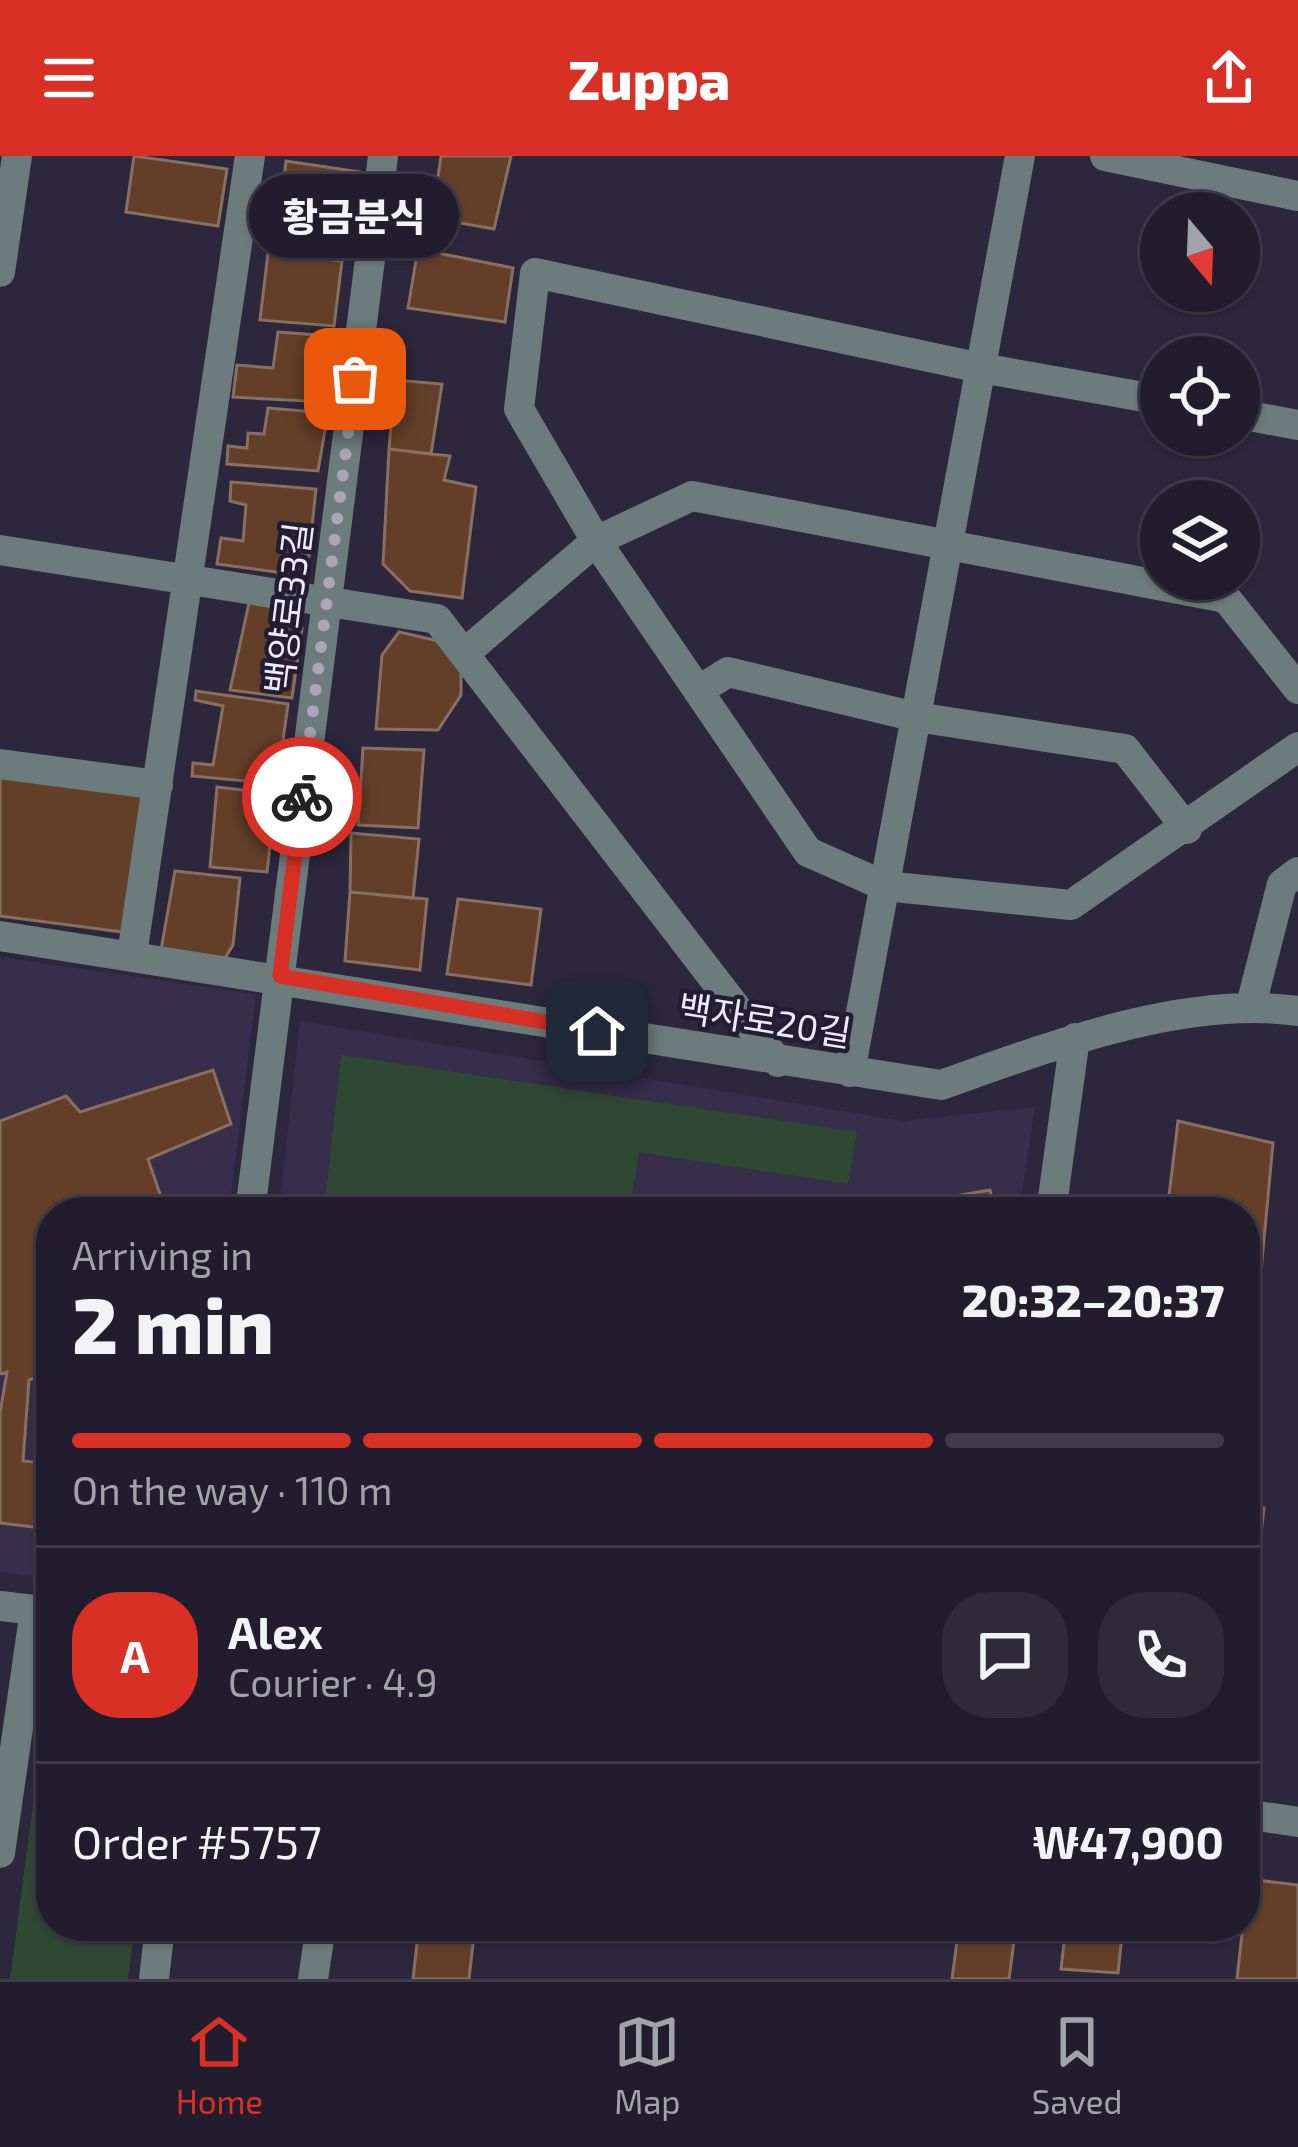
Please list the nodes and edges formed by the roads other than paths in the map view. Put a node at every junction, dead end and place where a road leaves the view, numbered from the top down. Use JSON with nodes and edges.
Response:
{"nodes":[{"id":1,"x":17,"y":156,"type":"edge"},
{"id":2,"x":250,"y":156,"type":"edge"},
{"id":3,"x":383,"y":156,"type":"edge"},
{"id":4,"x":1020,"y":156,"type":"edge"},
{"id":5,"x":1105,"y":156,"type":"edge"},
{"id":6,"x":1298,"y":196,"type":"edge"},
{"id":7,"x":0,"y":272,"type":"edge"},
{"id":8,"x":981,"y":368,"type":"junction"},
{"id":9,"x":1140,"y":396,"type":"edge"},
{"id":10,"x":1260,"y":418,"type":"edge"},
{"id":11,"x":1298,"y":425,"type":"edge"},
{"id":12,"x":596,"y":541,"type":"junction"},
{"id":13,"x":948,"y":547,"type":"junction"},
{"id":14,"x":0,"y":550,"type":"edge"},
{"id":15,"x":188,"y":578,"type":"junction"},
{"id":16,"x":326,"y":601,"type":"junction"},
{"id":17,"x":466,"y":652,"type":"junction"},
{"id":18,"x":1298,"y":689,"type":"edge"},
{"id":19,"x":698,"y":691,"type":"junction"},
{"id":20,"x":916,"y":717,"type":"junction"},
{"id":21,"x":1298,"y":747,"type":"edge"},
{"id":22,"x":0,"y":764,"type":"edge"},
{"id":23,"x":158,"y":785,"type":"junction"},
{"id":24,"x":1187,"y":829,"type":"junction"},
{"id":25,"x":1298,"y":872,"type":"edge"},
{"id":26,"x":885,"y":886,"type":"junction"},
{"id":27,"x":0,"y":936,"type":"edge"},
{"id":28,"x":132,"y":955,"type":"junction"},
{"id":29,"x":280,"y":976,"type":"junction"},
{"id":30,"x":1251,"y":1005,"type":"junction"},
{"id":31,"x":1298,"y":1012,"type":"edge"},
{"id":32,"x":1075,"y":1038,"type":"junction"},
{"id":33,"x":778,"y":1062,"type":"junction"},
{"id":34,"x":850,"y":1072,"type":"junction"},
{"id":35,"x":252,"y":1197,"type":"edge"},
{"id":36,"x":1053,"y":1197,"type":"edge"},
{"id":37,"x":0,"y":1606,"type":"edge"},
{"id":38,"x":36,"y":1610,"type":"edge"},
{"id":39,"x":36,"y":1650,"type":"edge"},
{"id":40,"x":1260,"y":1816,"type":"edge"},
{"id":41,"x":1298,"y":1822,"type":"edge"},
{"id":42,"x":0,"y":1853,"type":"edge"},
{"id":43,"x":158,"y":1941,"type":"edge"},
{"id":44,"x":319,"y":1941,"type":"edge"},
{"id":45,"x":154,"y":1979,"type":"edge"},
{"id":46,"x":313,"y":1979,"type":"edge"}],
"edges":[{"from":1,"to":7,"type":"street"},
{"from":2,"to":15,"type":"street"},
{"from":3,"to":16,"type":"street","name":"백양로33길"},
{"from":4,"to":8,"type":"street"},
{"from":5,"to":6,"type":"street"},
{"from":8,"to":9,"type":"street"},
{"from":8,"to":12,"type":"street"},
{"from":8,"to":13,"type":"street"},
{"from":10,"to":11,"type":"street"},
{"from":12,"to":13,"type":"street"},
{"from":12,"to":17,"type":"street"},
{"from":12,"to":19,"type":"street"},
{"from":13,"to":18,"type":"street"},
{"from":13,"to":20,"type":"street"},
{"from":14,"to":15,"type":"street"},
{"from":15,"to":16,"type":"street"},
{"from":15,"to":23,"type":"street"},
{"from":16,"to":17,"type":"street"},
{"from":16,"to":29,"type":"street","name":"백양로33길"},
{"from":17,"to":33,"type":"street"},
{"from":19,"to":20,"type":"street"},
{"from":19,"to":26,"type":"street"},
{"from":20,"to":24,"type":"street"},
{"from":20,"to":26,"type":"street"},
{"from":21,"to":24,"type":"street"},
{"from":22,"to":23,"type":"street"},
{"from":23,"to":28,"type":"street"},
{"from":24,"to":26,"type":"street"},
{"from":25,"to":30,"type":"street"},
{"from":26,"to":34,"type":"street"},
{"from":27,"to":28,"type":"street","name":"백자로20길"},
{"from":28,"to":29,"type":"street","name":"백자로20길"},
{"from":29,"to":33,"type":"street","name":"백자로20길"},
{"from":29,"to":35,"type":"street","name":"백양로33길"},
{"from":30,"to":31,"type":"street","name":"백자로20길"},
{"from":30,"to":32,"type":"street","name":"백자로20길"},
{"from":32,"to":34,"type":"street","name":"백자로20길"},
{"from":32,"to":36,"type":"street"},
{"from":33,"to":34,"type":"street","name":"백자로20길"},
{"from":37,"to":38,"type":"street"},
{"from":39,"to":42,"type":"street"},
{"from":40,"to":41,"type":"street"},
{"from":43,"to":45,"type":"street"},
{"from":44,"to":46,"type":"street"}]}
